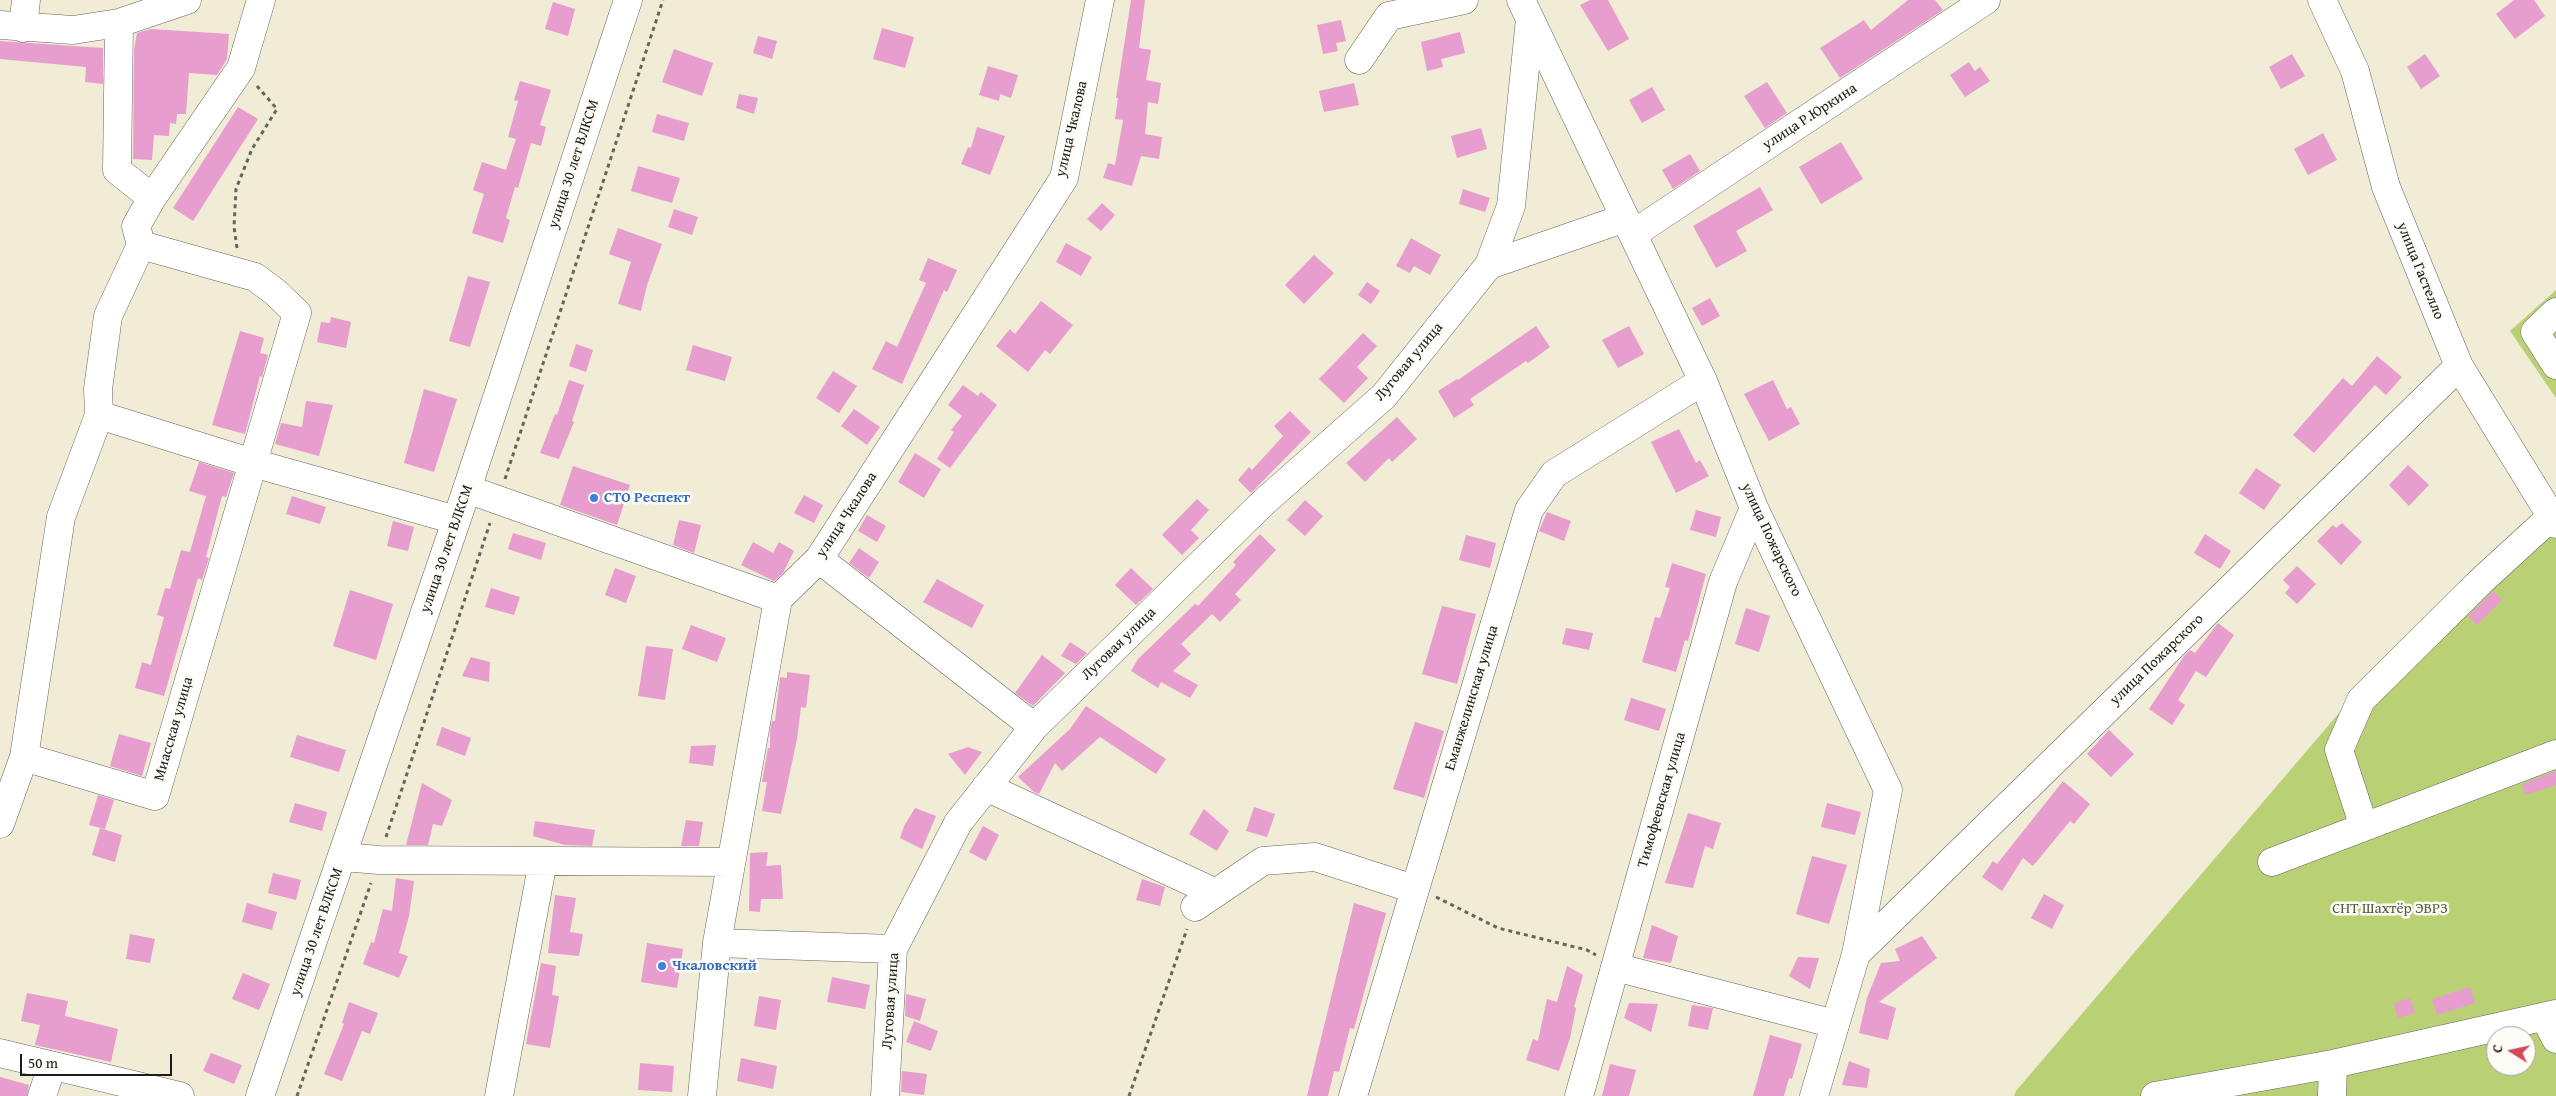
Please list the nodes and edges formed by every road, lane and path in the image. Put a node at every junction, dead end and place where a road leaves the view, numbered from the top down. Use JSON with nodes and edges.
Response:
{"nodes":[{"id":1,"x":26,"y":0,"type":"edge"},
{"id":2,"x":187,"y":0,"type":"edge"},
{"id":3,"x":260,"y":0,"type":"edge"},
{"id":4,"x":628,"y":0,"type":"edge"},
{"id":5,"x":664,"y":0,"type":"edge"},
{"id":6,"x":1100,"y":0,"type":"edge"},
{"id":7,"x":1464,"y":0,"type":"edge"},
{"id":8,"x":2322,"y":0,"type":"edge"},
{"id":9,"x":1970,"y":4,"type":"edge"},
{"id":10,"x":1525,"y":9,"type":"edge"},
{"id":11,"x":119,"y":23,"type":"junction"},
{"id":12,"x":12,"y":27,"type":"edge"},
{"id":13,"x":1358,"y":60,"type":"dead end"},
{"id":14,"x":241,"y":68,"type":"junction"},
{"id":15,"x":152,"y":198,"type":"junction"},
{"id":16,"x":1629,"y":226,"type":"junction"},
{"id":17,"x":141,"y":245,"type":"junction"},
{"id":18,"x":1489,"y":265,"type":"junction"},
{"id":19,"x":255,"y":277,"type":"junction"},
{"id":20,"x":2556,"y":312,"type":"edge"},
{"id":21,"x":2556,"y":365,"type":"edge"},
{"id":22,"x":2459,"y":366,"type":"junction"},
{"id":23,"x":1703,"y":381,"type":"junction"},
{"id":24,"x":99,"y":415,"type":"junction"},
{"id":25,"x":253,"y":463,"type":"junction"},
{"id":26,"x":468,"y":489,"type":"junction"},
{"id":27,"x":498,"y":499,"type":"junction"},
{"id":28,"x":1754,"y":508,"type":"junction"},
{"id":29,"x":456,"y":520,"type":"junction"},
{"id":30,"x":2554,"y":520,"type":"edge"},
{"id":31,"x":819,"y":559,"type":"junction"},
{"id":32,"x":778,"y":599,"type":"junction"},
{"id":33,"x":1034,"y":727,"type":"junction"},
{"id":34,"x":2556,"y":754,"type":"edge"},
{"id":35,"x":24,"y":757,"type":"junction"},
{"id":36,"x":986,"y":787,"type":"junction"},
{"id":37,"x":0,"y":824,"type":"edge"},
{"id":38,"x":2364,"y":827,"type":"junction"},
{"id":39,"x":343,"y":857,"type":"junction"},
{"id":40,"x":378,"y":860,"type":"junction"},
{"id":41,"x":543,"y":861,"type":"junction"},
{"id":42,"x":731,"y":862,"type":"junction"},
{"id":43,"x":2272,"y":862,"type":"dead end"},
{"id":44,"x":1414,"y":889,"type":"junction"},
{"id":45,"x":1205,"y":900,"type":"junction"},
{"id":46,"x":717,"y":942,"type":"junction"},
{"id":47,"x":893,"y":948,"type":"junction"},
{"id":48,"x":1856,"y":954,"type":"junction"},
{"id":49,"x":1615,"y":967,"type":"junction"},
{"id":50,"x":1835,"y":1024,"type":"junction"},
{"id":51,"x":2552,"y":1024,"type":"edge"},
{"id":52,"x":0,"y":1053,"type":"edge"},
{"id":53,"x":2333,"y":1064,"type":"junction"},
{"id":54,"x":52,"y":1066,"type":"junction"},
{"id":55,"x":42,"y":1096,"type":"edge"},
{"id":56,"x":180,"y":1096,"type":"edge"},
{"id":57,"x":260,"y":1096,"type":"edge"},
{"id":58,"x":297,"y":1096,"type":"edge"},
{"id":59,"x":499,"y":1096,"type":"edge"},
{"id":60,"x":702,"y":1096,"type":"edge"},
{"id":61,"x":885,"y":1096,"type":"edge"},
{"id":62,"x":1129,"y":1096,"type":"edge"},
{"id":63,"x":1353,"y":1096,"type":"edge"},
{"id":64,"x":1579,"y":1096,"type":"edge"},
{"id":65,"x":1814,"y":1096,"type":"edge"},
{"id":66,"x":2155,"y":1096,"type":"edge"},
{"id":67,"x":2332,"y":1096,"type":"edge"}],
"edges":[{"from":1,"to":12,"type":"street"},
{"from":2,"to":11,"type":"street"},
{"from":3,"to":14,"type":"street"},
{"from":4,"to":26,"type":"street","name":"улица 30 лет ВЛКСМ"},
{"from":5,"to":27,"type":"path"},
{"from":6,"to":31,"type":"street","name":"улица Чкалова"},
{"from":7,"to":13,"type":"street"},
{"from":8,"to":22,"type":"street","name":"улица Гастелло"},
{"from":9,"to":16,"type":"street","name":"улица Р.Юркина"},
{"from":10,"to":16,"type":"street","name":"Луговая улица"},
{"from":10,"to":18,"type":"street","name":"Луговая улица"},
{"from":11,"to":12,"type":"street"},
{"from":11,"to":15,"type":"street"},
{"from":14,"to":15,"type":"street"},
{"from":14,"to":19,"type":"path"},
{"from":15,"to":17,"type":"street"},
{"from":16,"to":18,"type":"street"},
{"from":16,"to":23,"type":"street","name":"улица Пожарского"},
{"from":17,"to":19,"type":"street"},
{"from":17,"to":24,"type":"street"},
{"from":18,"to":33,"type":"street","name":"Луговая улица"},
{"from":19,"to":25,"type":"street","name":"Миасская улица"},
{"from":20,"to":21,"type":"street"},
{"from":22,"to":30,"type":"street","name":"улица Гастелло"},
{"from":22,"to":48,"type":"street","name":"улица Пожарского"},
{"from":23,"to":28,"type":"street","name":"улица Пожарского"},
{"from":23,"to":44,"type":"street","name":"Еманжелинская улица"},
{"from":24,"to":25,"type":"street"},
{"from":24,"to":35,"type":"street"},
{"from":25,"to":29,"type":"street"},
{"from":25,"to":35,"type":"street","name":"Миасская улица"},
{"from":26,"to":27,"type":"street"},
{"from":26,"to":29,"type":"street","name":"улица 30 лет ВЛКСМ"},
{"from":27,"to":32,"type":"street"},
{"from":27,"to":40,"type":"path"},
{"from":28,"to":48,"type":"street","name":"улица Пожарского"},
{"from":28,"to":49,"type":"street","name":"Тимофеевская улица"},
{"from":29,"to":39,"type":"street","name":"улица 30 лет ВЛКСМ"},
{"from":30,"to":38,"type":"street"},
{"from":31,"to":32,"type":"street","name":"улица Чкалова"},
{"from":31,"to":33,"type":"street"},
{"from":32,"to":42,"type":"street"},
{"from":33,"to":36,"type":"street","name":"Луговая улица"},
{"from":34,"to":38,"type":"street"},
{"from":35,"to":37,"type":"street"},
{"from":36,"to":45,"type":"street"},
{"from":36,"to":47,"type":"street","name":"Луговая улица"},
{"from":38,"to":43,"type":"street"},
{"from":39,"to":40,"type":"street"},
{"from":39,"to":57,"type":"street","name":"улица 30 лет ВЛКСМ"},
{"from":40,"to":41,"type":"street"},
{"from":40,"to":58,"type":"path"},
{"from":41,"to":42,"type":"street"},
{"from":41,"to":59,"type":"street"},
{"from":42,"to":46,"type":"street"},
{"from":44,"to":45,"type":"street"},
{"from":44,"to":49,"type":"path"},
{"from":44,"to":63,"type":"street","name":"Еманжелинская улица"},
{"from":45,"to":62,"type":"path"},
{"from":46,"to":47,"type":"street"},
{"from":46,"to":60,"type":"street"},
{"from":47,"to":61,"type":"street","name":"Луговая улица"},
{"from":48,"to":50,"type":"street","name":"улица Пожарского"},
{"from":49,"to":50,"type":"street"},
{"from":49,"to":64,"type":"street","name":"Тимофеевская улица"},
{"from":50,"to":65,"type":"street","name":"улица Пожарского"},
{"from":51,"to":53,"type":"street"},
{"from":52,"to":54,"type":"street"},
{"from":53,"to":66,"type":"street"},
{"from":53,"to":67,"type":"street"},
{"from":54,"to":55,"type":"street"},
{"from":54,"to":56,"type":"street"}]}
